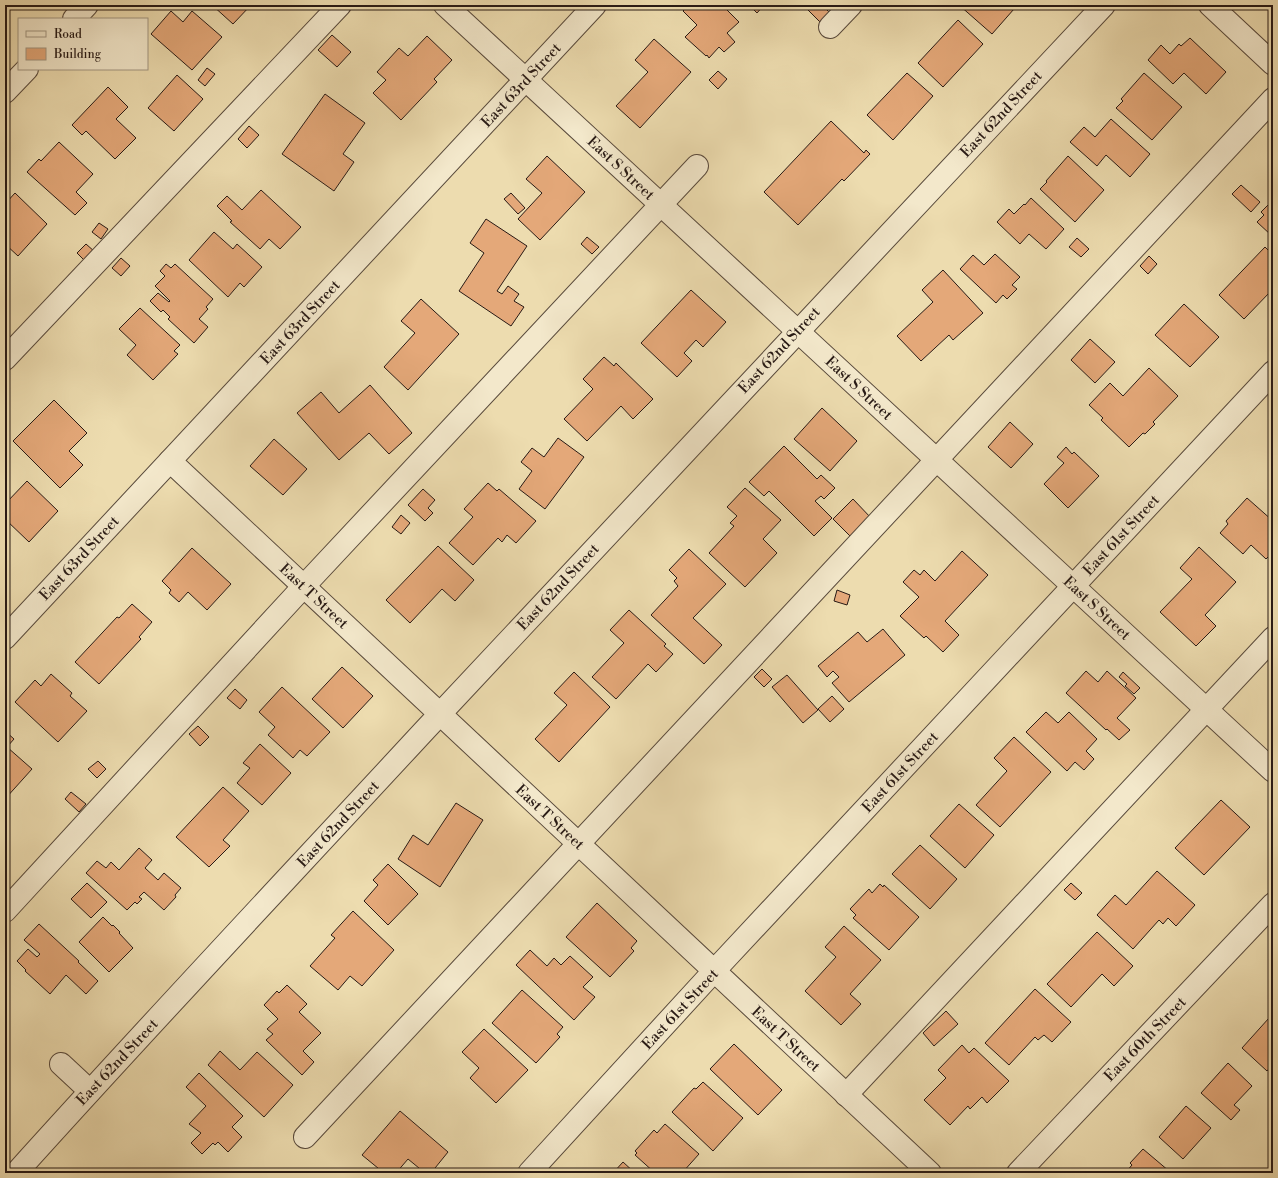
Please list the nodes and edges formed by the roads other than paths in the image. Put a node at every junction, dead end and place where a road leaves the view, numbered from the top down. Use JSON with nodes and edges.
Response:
{"nodes":[{"id":1,"x":87,"y":5,"type":"edge"},
{"id":2,"x":340,"y":5,"type":"edge"},
{"id":3,"x":445,"y":5,"type":"edge"},
{"id":4,"x":595,"y":5,"type":"edge"},
{"id":5,"x":851,"y":5,"type":"edge"},
{"id":6,"x":1104,"y":5,"type":"edge"},
{"id":7,"x":1210,"y":5,"type":"edge"},
{"id":8,"x":75,"y":18,"type":"edge"},
{"id":9,"x":830,"y":27,"type":"dead end"},
{"id":10,"x":1273,"y":64,"type":"edge"},
{"id":11,"x":25,"y":70,"type":"edge"},
{"id":12,"x":526,"y":80,"type":"junction"},
{"id":13,"x":5,"y":92,"type":"edge"},
{"id":14,"x":1273,"y":99,"type":"edge"},
{"id":15,"x":697,"y":166,"type":"dead end"},
{"id":16,"x":660,"y":204,"type":"junction"},
{"id":17,"x":798,"y":331,"type":"junction"},
{"id":18,"x":5,"y":359,"type":"edge"},
{"id":19,"x":1273,"y":372,"type":"edge"},
{"id":20,"x":937,"y":460,"type":"junction"},
{"id":21,"x":170,"y":461,"type":"junction"},
{"id":22,"x":304,"y":586,"type":"junction"},
{"id":23,"x":1074,"y":586,"type":"junction"},
{"id":24,"x":5,"y":638,"type":"edge"},
{"id":25,"x":1273,"y":638,"type":"edge"},
{"id":26,"x":1206,"y":709,"type":"junction"},
{"id":27,"x":440,"y":714,"type":"junction"},
{"id":28,"x":1273,"y":771,"type":"edge"},
{"id":29,"x":578,"y":844,"type":"junction"},
{"id":30,"x":1273,"y":904,"type":"edge"},
{"id":31,"x":5,"y":912,"type":"edge"},
{"id":32,"x":714,"y":972,"type":"junction"},
{"id":33,"x":61,"y":1064,"type":"dead end"},
{"id":34,"x":90,"y":1091,"type":"junction"},
{"id":35,"x":846,"y":1095,"type":"junction"},
{"id":36,"x":306,"y":1137,"type":"dead end"},
{"id":37,"x":16,"y":1173,"type":"edge"},
{"id":38,"x":529,"y":1173,"type":"edge"},
{"id":39,"x":930,"y":1173,"type":"edge"},
{"id":40,"x":1018,"y":1173,"type":"edge"}],
"edges":[{"from":1,"to":8,"type":"street"},
{"from":2,"to":18,"type":"street"},
{"from":3,"to":12,"type":"street","name":"East S Street"},
{"from":4,"to":12,"type":"street","name":"East 63rd Street"},
{"from":5,"to":9,"type":"street"},
{"from":6,"to":17,"type":"street","name":"East 62nd Street"},
{"from":7,"to":10,"type":"street"},
{"from":11,"to":13,"type":"street"},
{"from":12,"to":16,"type":"street","name":"East S Street"},
{"from":12,"to":21,"type":"street","name":"East 63rd Street"},
{"from":14,"to":20,"type":"street"},
{"from":15,"to":16,"type":"street"},
{"from":16,"to":17,"type":"street","name":"East S Street"},
{"from":16,"to":22,"type":"street"},
{"from":17,"to":20,"type":"street","name":"East S Street"},
{"from":17,"to":27,"type":"street","name":"East 62nd Street"},
{"from":19,"to":23,"type":"street","name":"East 61st Street"},
{"from":20,"to":23,"type":"street","name":"East S Street"},
{"from":20,"to":29,"type":"street"},
{"from":21,"to":22,"type":"street","name":"East T Street"},
{"from":21,"to":24,"type":"street","name":"East 63rd Street"},
{"from":22,"to":27,"type":"street","name":"East T Street"},
{"from":22,"to":31,"type":"street"},
{"from":23,"to":26,"type":"street","name":"East S Street"},
{"from":23,"to":32,"type":"street","name":"East 61st Street"},
{"from":25,"to":26,"type":"street"},
{"from":26,"to":28,"type":"street","name":"East S Street"},
{"from":26,"to":35,"type":"street"},
{"from":27,"to":29,"type":"street","name":"East T Street"},
{"from":27,"to":34,"type":"street","name":"East 62nd Street"},
{"from":29,"to":32,"type":"street","name":"East T Street"},
{"from":29,"to":36,"type":"street"},
{"from":30,"to":40,"type":"street","name":"East 60th Street"},
{"from":32,"to":35,"type":"street","name":"East T Street"},
{"from":32,"to":38,"type":"street","name":"East 61st Street"},
{"from":33,"to":34,"type":"street"},
{"from":34,"to":37,"type":"street","name":"East 62nd Street"},
{"from":35,"to":39,"type":"street","name":"East T Street"}]}
